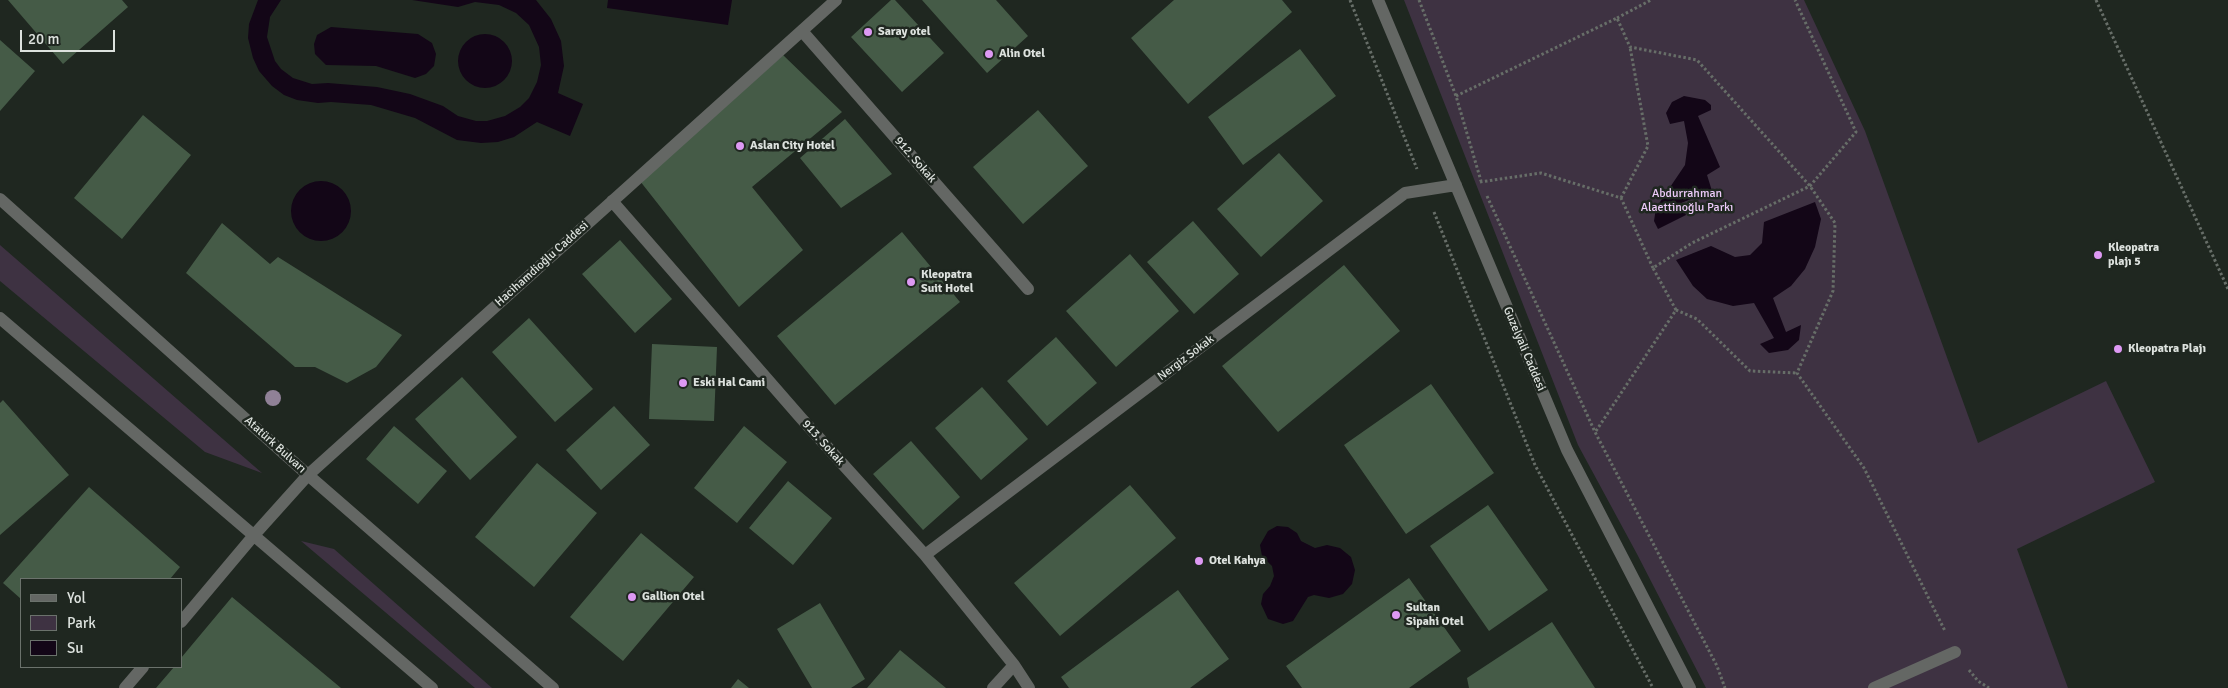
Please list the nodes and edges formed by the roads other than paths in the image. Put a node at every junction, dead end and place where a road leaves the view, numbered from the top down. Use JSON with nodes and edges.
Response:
{"nodes":[{"id":1,"x":836,"y":0,"type":"edge"},
{"id":2,"x":1378,"y":0,"type":"edge"},
{"id":3,"x":802,"y":30,"type":"junction"},
{"id":4,"x":1456,"y":185,"type":"junction"},
{"id":5,"x":0,"y":199,"type":"edge"},
{"id":6,"x":612,"y":202,"type":"junction"},
{"id":7,"x":1028,"y":289,"type":"dead end"},
{"id":8,"x":0,"y":318,"type":"edge"},
{"id":9,"x":308,"y":475,"type":"junction"},
{"id":10,"x":255,"y":534,"type":"junction"},
{"id":11,"x":925,"y":555,"type":"junction"},
{"id":12,"x":182,"y":621,"type":"edge"},
{"id":13,"x":1955,"y":652,"type":"road end"},
{"id":14,"x":1014,"y":665,"type":"junction"},
{"id":15,"x":142,"y":668,"type":"edge"},
{"id":16,"x":126,"y":688,"type":"edge"},
{"id":17,"x":432,"y":688,"type":"edge"},
{"id":18,"x":553,"y":688,"type":"edge"},
{"id":19,"x":994,"y":688,"type":"edge"},
{"id":20,"x":1029,"y":688,"type":"edge"},
{"id":21,"x":1690,"y":688,"type":"edge"},
{"id":22,"x":1874,"y":688,"type":"edge"}],
"edges":[{"from":1,"to":3,"type":"street","name":"Hacihamdioğlu Caddesi"},
{"from":2,"to":4,"type":"street","name":"Guzelyali Caddesi"},
{"from":3,"to":6,"type":"street","name":"Hacihamdioğlu Caddesi"},
{"from":3,"to":7,"type":"street","name":"912. Sokak"},
{"from":4,"to":11,"type":"street","name":"Nergiz Sokak"},
{"from":4,"to":21,"type":"street","name":"Guzelyali Caddesi"},
{"from":5,"to":9,"type":"street","name":"Atatürk Bulvarı"},
{"from":6,"to":9,"type":"street","name":"Hacihamdioğlu Caddesi"},
{"from":6,"to":11,"type":"street","name":"913. Sokak"},
{"from":8,"to":10,"type":"street"},
{"from":9,"to":10,"type":"street","name":"Hacihamdioğlu Caddesi"},
{"from":9,"to":18,"type":"street","name":"Atatürk Bulvarı"},
{"from":10,"to":12,"type":"street","name":"Hacihamdioğlu Caddesi"},
{"from":10,"to":17,"type":"street"},
{"from":11,"to":14,"type":"street","name":"913. Sokak"},
{"from":13,"to":22,"type":"street"},
{"from":14,"to":19,"type":"street"},
{"from":14,"to":20,"type":"street","name":"913. Sokak"},
{"from":15,"to":16,"type":"street"}]}
